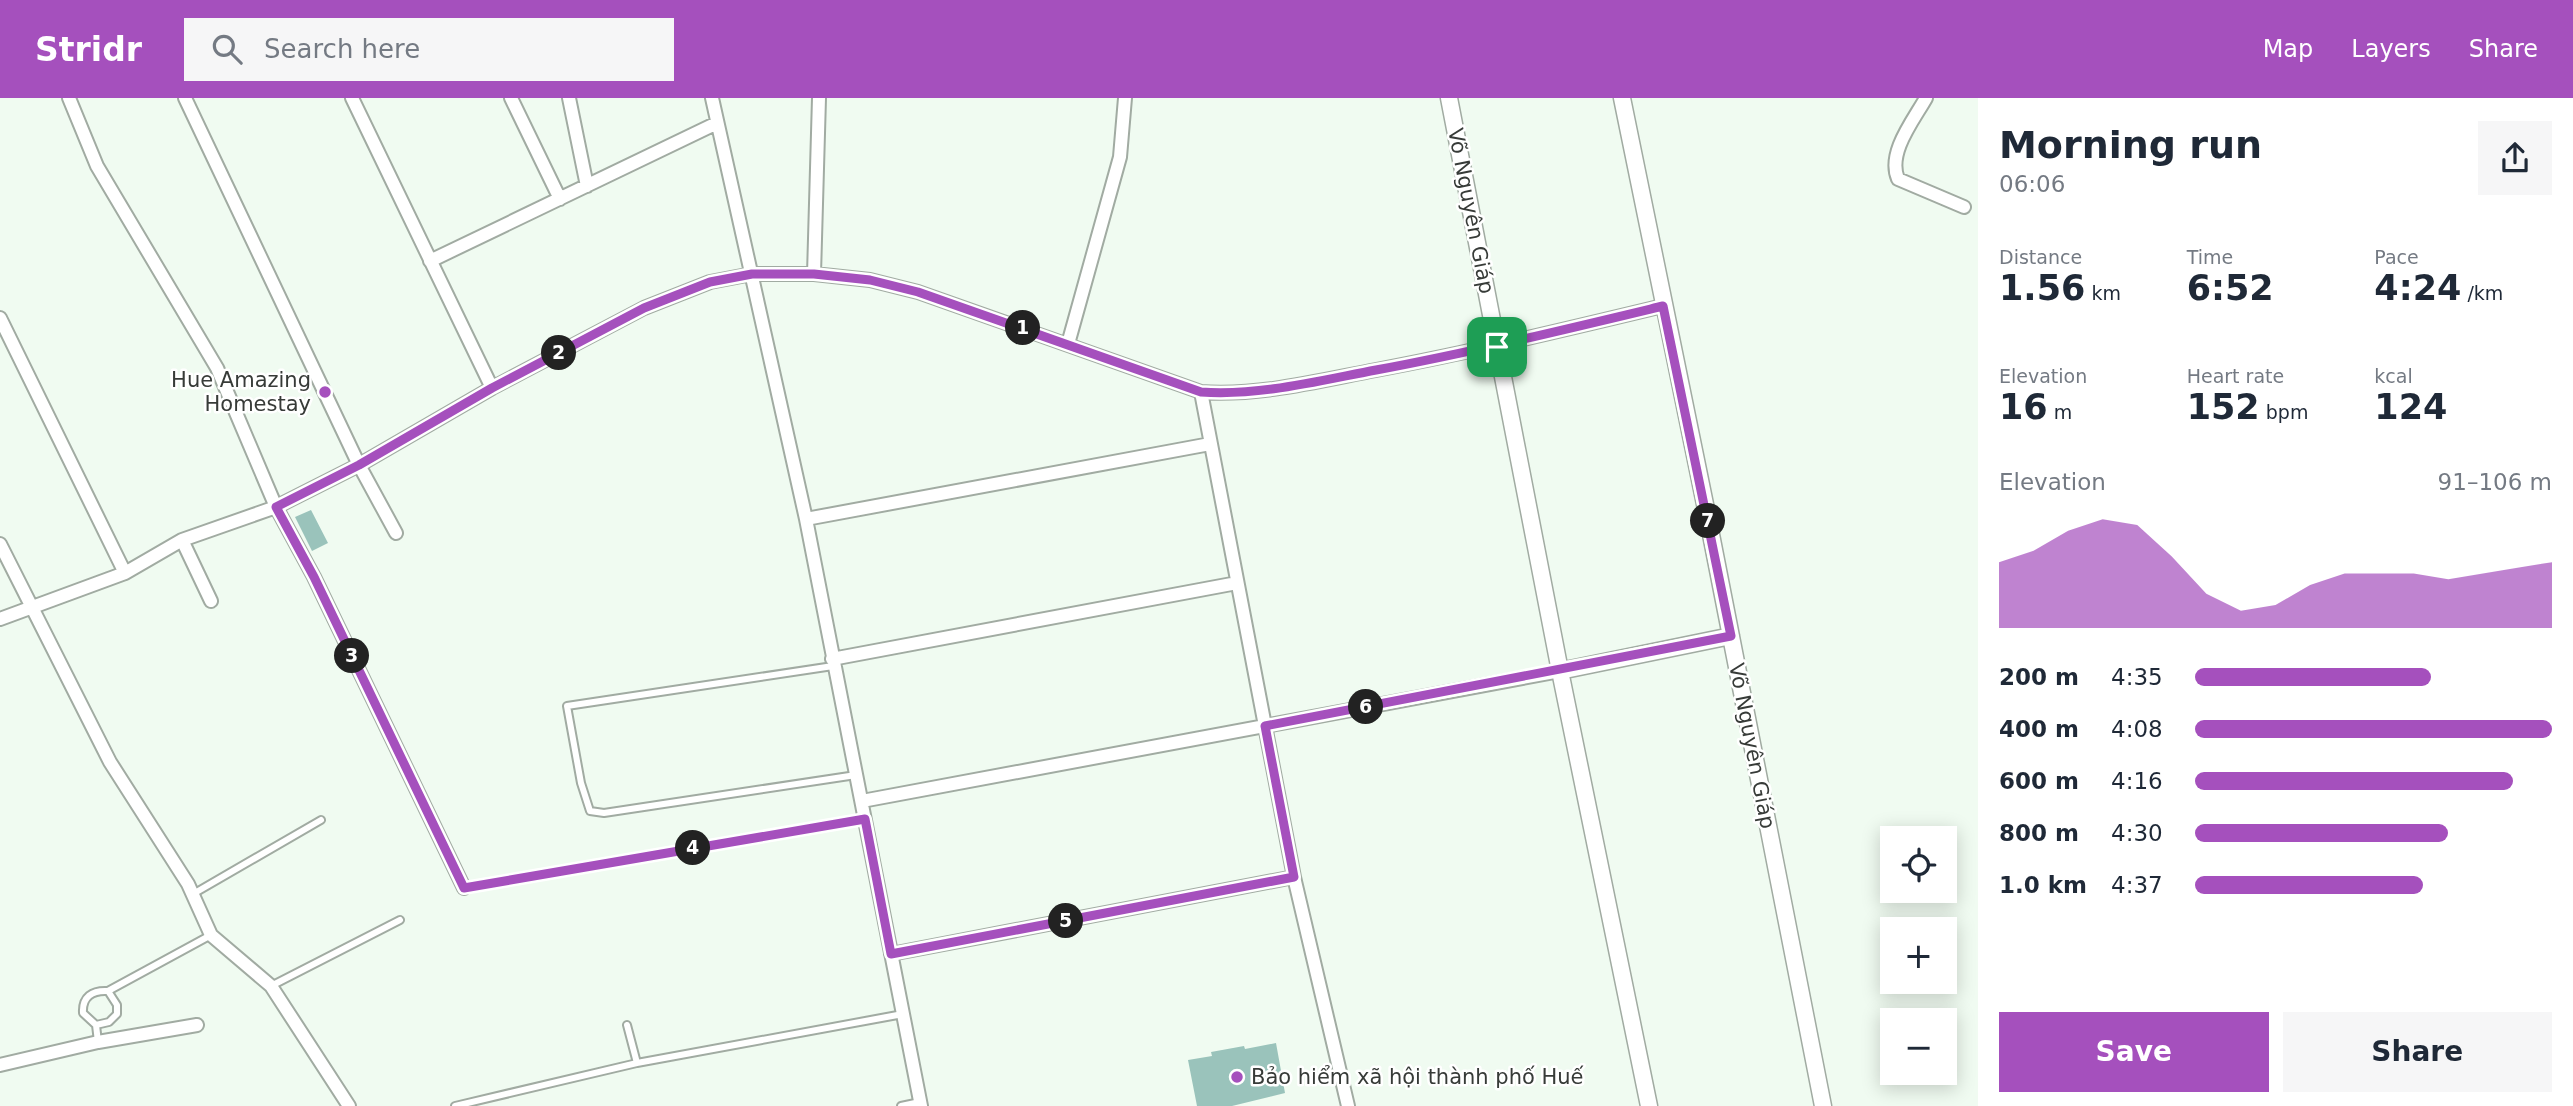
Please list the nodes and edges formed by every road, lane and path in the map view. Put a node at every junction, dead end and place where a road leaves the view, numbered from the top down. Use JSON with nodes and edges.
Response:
{"nodes":[{"id":1,"x":69,"y":98,"type":"edge"},
{"id":2,"x":185,"y":98,"type":"edge"},
{"id":3,"x":352,"y":98,"type":"edge"},
{"id":4,"x":511,"y":98,"type":"edge"},
{"id":5,"x":569,"y":98,"type":"edge"},
{"id":6,"x":712,"y":98,"type":"edge"},
{"id":7,"x":818,"y":98,"type":"edge"},
{"id":8,"x":1125,"y":98,"type":"edge"},
{"id":9,"x":1449,"y":98,"type":"edge"},
{"id":10,"x":1622,"y":98,"type":"edge"},
{"id":11,"x":1926,"y":98,"type":"edge"},
{"id":12,"x":717,"y":123,"type":"junction"},
{"id":13,"x":587,"y":186,"type":"junction"},
{"id":14,"x":560,"y":199,"type":"junction"},
{"id":15,"x":1964,"y":207,"type":"dead end"},
{"id":16,"x":430,"y":261,"type":"junction"},
{"id":17,"x":752,"y":274,"type":"junction"},
{"id":18,"x":814,"y":274,"type":"junction"},
{"id":19,"x":1663,"y":306,"type":"junction"},
{"id":20,"x":0,"y":318,"type":"edge"},
{"id":21,"x":1068,"y":344,"type":"junction"},
{"id":22,"x":1497,"y":347,"type":"junction"},
{"id":23,"x":492,"y":388,"type":"junction"},
{"id":24,"x":1201,"y":392,"type":"junction"},
{"id":25,"x":1210,"y":444,"type":"junction"},
{"id":26,"x":359,"y":465,"type":"junction"},
{"id":27,"x":276,"y":507,"type":"junction"},
{"id":28,"x":806,"y":519,"type":"junction"},
{"id":29,"x":396,"y":533,"type":"dead end"},
{"id":30,"x":182,"y":540,"type":"junction"},
{"id":31,"x":0,"y":544,"type":"edge"},
{"id":32,"x":125,"y":573,"type":"junction"},
{"id":33,"x":1237,"y":583,"type":"junction"},
{"id":34,"x":211,"y":601,"type":"dead end"},
{"id":35,"x":30,"y":607,"type":"junction"},
{"id":36,"x":0,"y":620,"type":"edge"},
{"id":37,"x":1731,"y":636,"type":"junction"},
{"id":38,"x":833,"y":662,"type":"junction"},
{"id":39,"x":1560,"y":671,"type":"junction"},
{"id":40,"x":1265,"y":726,"type":"junction"},
{"id":41,"x":856,"y":775,"type":"junction"},
{"id":42,"x":862,"y":801,"type":"junction"},
{"id":43,"x":865,"y":819,"type":"junction"},
{"id":44,"x":321,"y":820,"type":"dead end"},
{"id":45,"x":1294,"y":877,"type":"junction"},
{"id":46,"x":464,"y":888,"type":"joint"},
{"id":47,"x":193,"y":894,"type":"junction"},
{"id":48,"x":400,"y":920,"type":"dead end"},
{"id":49,"x":211,"y":935,"type":"junction"},
{"id":50,"x":891,"y":954,"type":"junction"},
{"id":51,"x":271,"y":986,"type":"junction"},
{"id":52,"x":108,"y":991,"type":"junction"},
{"id":53,"x":903,"y":1014,"type":"junction"},
{"id":54,"x":96,"y":1025,"type":"junction"},
{"id":55,"x":197,"y":1025,"type":"dead end"},
{"id":56,"x":626,"y":1025,"type":"dead end"},
{"id":57,"x":98,"y":1042,"type":"junction"},
{"id":58,"x":637,"y":1063,"type":"junction"},
{"id":59,"x":0,"y":1065,"type":"edge"},
{"id":60,"x":920,"y":1104,"type":"edge"},
{"id":61,"x":349,"y":1106,"type":"edge"},
{"id":62,"x":455,"y":1106,"type":"edge"},
{"id":63,"x":901,"y":1106,"type":"edge"},
{"id":64,"x":1348,"y":1106,"type":"edge"},
{"id":65,"x":1649,"y":1106,"type":"edge"},
{"id":66,"x":1823,"y":1106,"type":"edge"}],
"edges":[{"from":1,"to":27,"type":"street"},
{"from":2,"to":26,"type":"street"},
{"from":3,"to":16,"type":"street"},
{"from":4,"to":14,"type":"street"},
{"from":5,"to":13,"type":"street"},
{"from":6,"to":12,"type":"street"},
{"from":7,"to":18,"type":"street"},
{"from":8,"to":21,"type":"street"},
{"from":9,"to":22,"type":"street","name":"Võ Nguyên Giáp"},
{"from":10,"to":19,"type":"street","name":"Võ Nguyên Giáp"},
{"from":11,"to":15,"type":"street"},
{"from":12,"to":13,"type":"street"},
{"from":12,"to":17,"type":"street"},
{"from":13,"to":14,"type":"street"},
{"from":14,"to":16,"type":"street"},
{"from":16,"to":23,"type":"street"},
{"from":17,"to":18,"type":"street"},
{"from":17,"to":23,"type":"street"},
{"from":17,"to":28,"type":"street"},
{"from":18,"to":21,"type":"street"},
{"from":19,"to":22,"type":"street"},
{"from":19,"to":37,"type":"street","name":"Võ Nguyên Giáp"},
{"from":20,"to":32,"type":"street"},
{"from":21,"to":24,"type":"street"},
{"from":22,"to":24,"type":"street"},
{"from":22,"to":39,"type":"street","name":"Võ Nguyên Giáp"},
{"from":23,"to":26,"type":"street"},
{"from":24,"to":25,"type":"street"},
{"from":25,"to":28,"type":"street"},
{"from":25,"to":33,"type":"street"},
{"from":26,"to":27,"type":"street"},
{"from":26,"to":29,"type":"street"},
{"from":27,"to":30,"type":"street"},
{"from":27,"to":46,"type":"street"},
{"from":28,"to":38,"type":"street"},
{"from":30,"to":32,"type":"street"},
{"from":30,"to":34,"type":"street"},
{"from":31,"to":35,"type":"street"},
{"from":32,"to":35,"type":"street"},
{"from":33,"to":38,"type":"street"},
{"from":33,"to":40,"type":"street"},
{"from":35,"to":36,"type":"street"},
{"from":35,"to":47,"type":"street"},
{"from":37,"to":39,"type":"street"},
{"from":37,"to":66,"type":"street","name":"Võ Nguyên Giáp"},
{"from":38,"to":41,"type":"street"},
{"from":38,"to":41,"type":"lane"},
{"from":39,"to":40,"type":"street"},
{"from":39,"to":65,"type":"street","name":"Võ Nguyên Giáp"},
{"from":40,"to":42,"type":"street"},
{"from":40,"to":45,"type":"street"},
{"from":41,"to":42,"type":"street"},
{"from":42,"to":43,"type":"street"},
{"from":43,"to":46,"type":"lane"},
{"from":43,"to":50,"type":"street"},
{"from":44,"to":47,"type":"lane"},
{"from":45,"to":50,"type":"street"},
{"from":45,"to":64,"type":"street"},
{"from":47,"to":49,"type":"street"},
{"from":48,"to":51,"type":"lane"},
{"from":49,"to":51,"type":"street"},
{"from":49,"to":52,"type":"lane"},
{"from":50,"to":53,"type":"street"},
{"from":51,"to":61,"type":"street"},
{"from":52,"to":54,"type":"lane"},
{"from":52,"to":54,"type":"lane"},
{"from":53,"to":58,"type":"lane"},
{"from":53,"to":60,"type":"street"},
{"from":54,"to":57,"type":"lane"},
{"from":55,"to":57,"type":"street"},
{"from":56,"to":58,"type":"lane"},
{"from":57,"to":59,"type":"street"},
{"from":58,"to":62,"type":"lane"},
{"from":60,"to":63,"type":"lane"}]}
